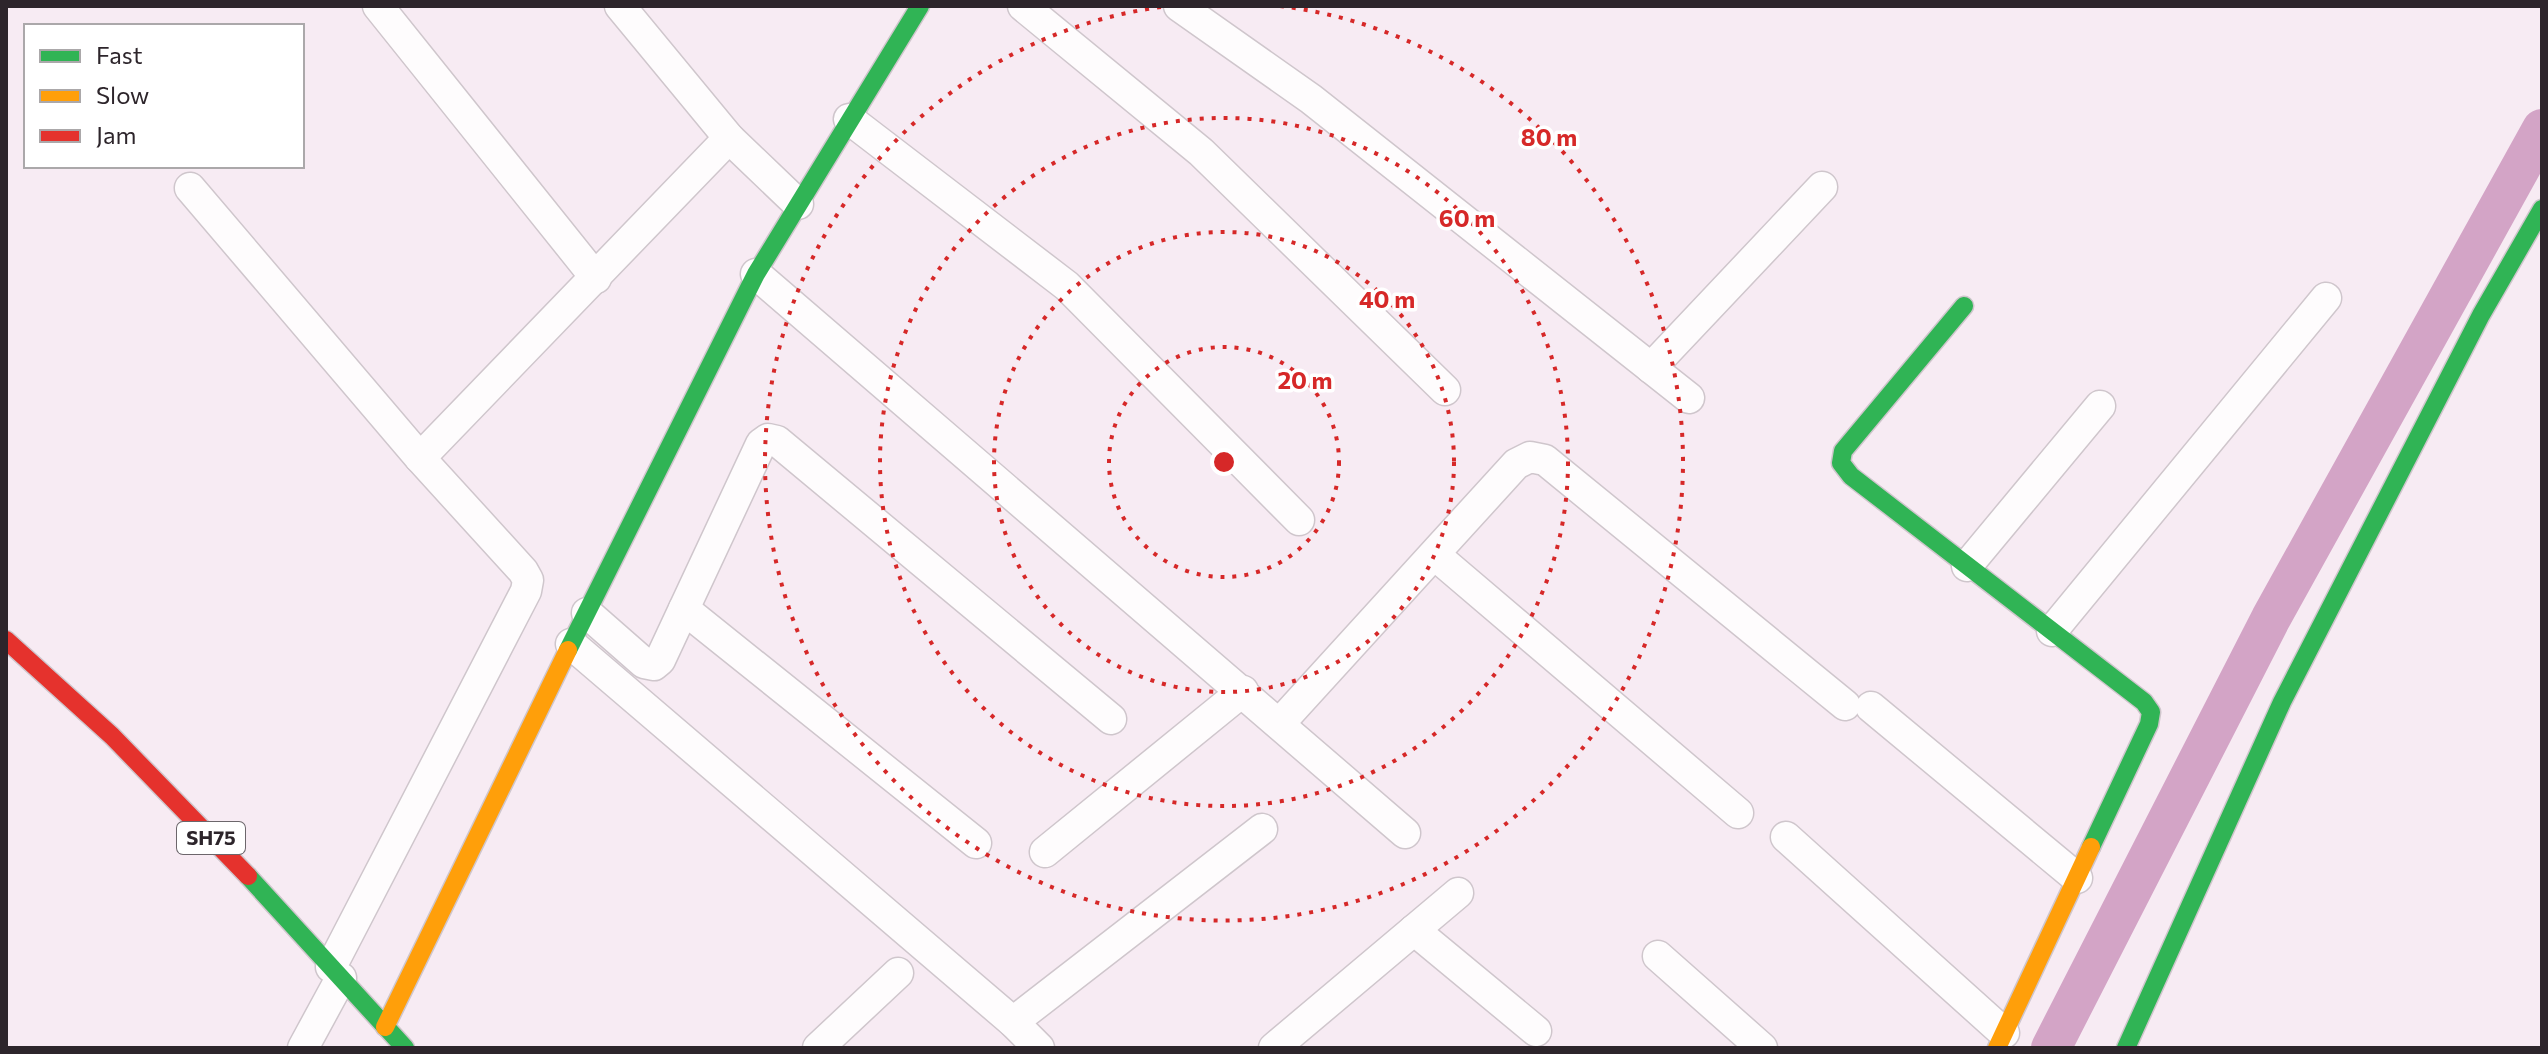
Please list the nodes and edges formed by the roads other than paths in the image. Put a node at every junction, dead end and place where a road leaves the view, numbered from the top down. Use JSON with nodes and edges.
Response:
{"nodes":[{"id":1,"x":378,"y":6,"type":"edge"},
{"id":2,"x":620,"y":6,"type":"edge"},
{"id":3,"x":920,"y":6,"type":"edge"},
{"id":4,"x":1023,"y":6,"type":"edge"},
{"id":5,"x":1179,"y":6,"type":"edge"},
{"id":6,"x":849,"y":119,"type":"junction"},
{"id":7,"x":729,"y":138,"type":"junction"},
{"id":8,"x":1822,"y":187,"type":"dead end"},
{"id":9,"x":190,"y":188,"type":"dead end"},
{"id":10,"x":798,"y":204,"type":"junction"},
{"id":11,"x":2542,"y":209,"type":"edge"},
{"id":12,"x":756,"y":274,"type":"junction"},
{"id":13,"x":596,"y":278,"type":"junction"},
{"id":14,"x":2326,"y":298,"type":"dead end"},
{"id":15,"x":1964,"y":306,"type":"dead end"},
{"id":16,"x":1651,"y":368,"type":"junction"},
{"id":17,"x":1445,"y":390,"type":"dead end"},
{"id":18,"x":1689,"y":398,"type":"dead end"},
{"id":19,"x":2100,"y":406,"type":"dead end"},
{"id":20,"x":420,"y":458,"type":"junction"},
{"id":21,"x":1299,"y":520,"type":"dead end"},
{"id":22,"x":1435,"y":555,"type":"junction"},
{"id":23,"x":1967,"y":566,"type":"junction"},
{"id":24,"x":684,"y":609,"type":"junction"},
{"id":25,"x":587,"y":613,"type":"junction"},
{"id":26,"x":2052,"y":631,"type":"junction"},
{"id":27,"x":6,"y":640,"type":"edge"},
{"id":28,"x":571,"y":644,"type":"junction"},
{"id":29,"x":1243,"y":691,"type":"junction"},
{"id":30,"x":1111,"y":719,"type":"dead end"},
{"id":31,"x":1280,"y":723,"type":"junction"},
{"id":32,"x":1738,"y":813,"type":"dead end"},
{"id":33,"x":1262,"y":829,"type":"dead end"},
{"id":34,"x":1405,"y":833,"type":"dead end"},
{"id":35,"x":1786,"y":837,"type":"dead end"},
{"id":36,"x":976,"y":843,"type":"dead end"},
{"id":37,"x":1045,"y":852,"type":"dead end"},
{"id":38,"x":2077,"y":878,"type":"junction"},
{"id":39,"x":1458,"y":893,"type":"dead end"},
{"id":40,"x":1414,"y":930,"type":"junction"},
{"id":41,"x":1658,"y":956,"type":"dead end"},
{"id":42,"x":336,"y":972,"type":"junction"},
{"id":43,"x":898,"y":973,"type":"dead end"},
{"id":44,"x":1013,"y":1022,"type":"junction"},
{"id":45,"x":385,"y":1027,"type":"junction"},
{"id":46,"x":1536,"y":1031,"type":"dead end"},
{"id":47,"x":2000,"y":1040,"type":"edge"},
{"id":48,"x":1282,"y":1046,"type":"edge"},
{"id":49,"x":303,"y":1048,"type":"edge"},
{"id":50,"x":405,"y":1048,"type":"edge"},
{"id":51,"x":818,"y":1048,"type":"edge"},
{"id":52,"x":1039,"y":1048,"type":"edge"},
{"id":53,"x":1762,"y":1048,"type":"edge"},
{"id":54,"x":2126,"y":1048,"type":"edge"}],
"edges":[{"from":1,"to":13,"type":"street"},
{"from":2,"to":7,"type":"street"},
{"from":3,"to":6,"type":"street"},
{"from":4,"to":17,"type":"street"},
{"from":5,"to":16,"type":"street"},
{"from":6,"to":10,"type":"street"},
{"from":6,"to":21,"type":"street"},
{"from":7,"to":10,"type":"street"},
{"from":7,"to":13,"type":"street"},
{"from":8,"to":16,"type":"street"},
{"from":9,"to":20,"type":"street"},
{"from":10,"to":12,"type":"street"},
{"from":11,"to":54,"type":"street"},
{"from":12,"to":25,"type":"street"},
{"from":12,"to":29,"type":"street"},
{"from":13,"to":20,"type":"street"},
{"from":14,"to":26,"type":"street"},
{"from":15,"to":23,"type":"street"},
{"from":16,"to":18,"type":"street"},
{"from":19,"to":23,"type":"street"},
{"from":20,"to":42,"type":"street"},
{"from":22,"to":31,"type":"street"},
{"from":22,"to":32,"type":"street"},
{"from":22,"to":38,"type":"street"},
{"from":23,"to":26,"type":"street"},
{"from":24,"to":25,"type":"street"},
{"from":24,"to":30,"type":"street"},
{"from":24,"to":36,"type":"street"},
{"from":25,"to":28,"type":"street"},
{"from":26,"to":38,"type":"street"},
{"from":27,"to":42,"type":"street","number":"SH75"},
{"from":28,"to":44,"type":"street"},
{"from":28,"to":45,"type":"street"},
{"from":29,"to":31,"type":"street"},
{"from":29,"to":37,"type":"street"},
{"from":31,"to":34,"type":"street"},
{"from":33,"to":44,"type":"street"},
{"from":35,"to":47,"type":"street"},
{"from":38,"to":47,"type":"street"},
{"from":39,"to":40,"type":"street"},
{"from":40,"to":46,"type":"street"},
{"from":40,"to":48,"type":"street"},
{"from":41,"to":53,"type":"street"},
{"from":42,"to":45,"type":"street","number":"SH75"},
{"from":42,"to":49,"type":"street"},
{"from":43,"to":51,"type":"street"},
{"from":44,"to":52,"type":"street"},
{"from":45,"to":50,"type":"street","number":"SH75"}]}
